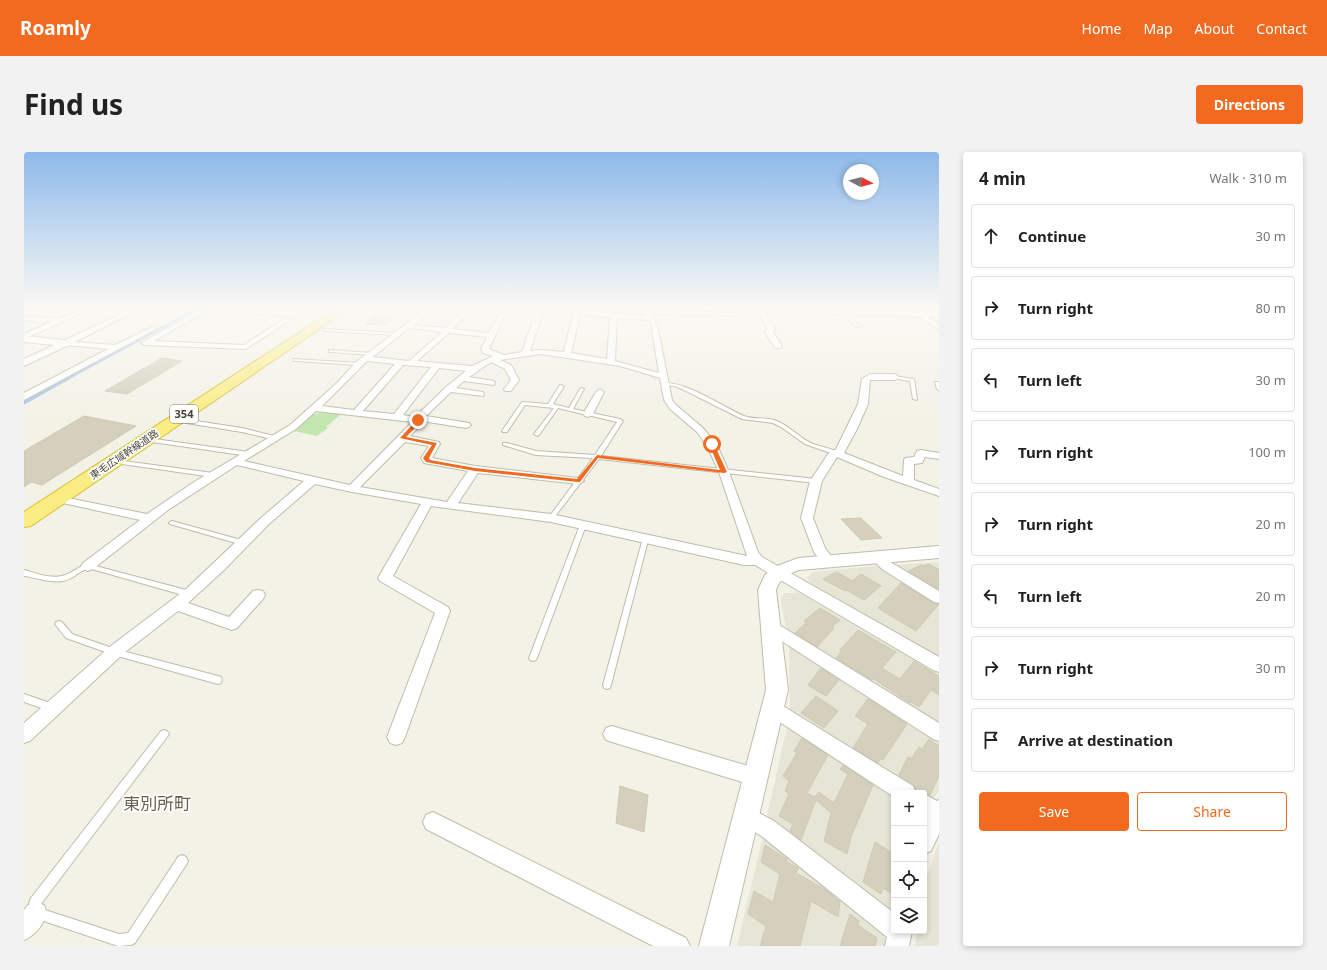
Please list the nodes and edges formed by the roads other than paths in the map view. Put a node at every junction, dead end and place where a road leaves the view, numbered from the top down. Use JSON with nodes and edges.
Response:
{"nodes":[{"id":1,"x":60,"y":345,"type":"edge"},
{"id":2,"x":92,"y":345,"type":"edge"},
{"id":3,"x":124,"y":345,"type":"edge"},
{"id":4,"x":197,"y":345,"type":"edge"},
{"id":5,"x":249,"y":345,"type":"edge"},
{"id":6,"x":279,"y":345,"type":"edge"},
{"id":7,"x":288,"y":345,"type":"edge"},
{"id":8,"x":383,"y":345,"type":"edge"},
{"id":9,"x":428,"y":345,"type":"edge"},
{"id":10,"x":487,"y":345,"type":"edge"},
{"id":11,"x":528,"y":345,"type":"edge"},
{"id":12,"x":570,"y":345,"type":"edge"},
{"id":13,"x":612,"y":345,"type":"edge"},
{"id":14,"x":656,"y":345,"type":"edge"},
{"id":15,"x":118,"y":348,"type":"junction"},
{"id":16,"x":330,"y":351,"type":"dead end"},
{"id":17,"x":525,"y":354,"type":"junction"},
{"id":18,"x":568,"y":355,"type":"junction"},
{"id":19,"x":502,"y":357,"type":"junction"},
{"id":20,"x":366,"y":359,"type":"junction"},
{"id":21,"x":491,"y":359,"type":"junction"},
{"id":22,"x":296,"y":360,"type":"dead end"},
{"id":23,"x":406,"y":362,"type":"junction"},
{"id":24,"x":611,"y":362,"type":"junction"},
{"id":25,"x":24,"y":363,"type":"edge"},
{"id":26,"x":437,"y":365,"type":"junction"},
{"id":27,"x":473,"y":369,"type":"junction"},
{"id":28,"x":895,"y":377,"type":"joint"},
{"id":29,"x":462,"y":378,"type":"junction"},
{"id":30,"x":664,"y":380,"type":"junction"},
{"id":31,"x":939,"y":382,"type":"edge"},
{"id":32,"x":491,"y":384,"type":"dead end"},
{"id":33,"x":562,"y":386,"type":"dead end"},
{"id":34,"x":449,"y":389,"type":"junction"},
{"id":35,"x":508,"y":389,"type":"dead end"},
{"id":36,"x":582,"y":389,"type":"dead end"},
{"id":37,"x":939,"y":389,"type":"edge"},
{"id":38,"x":600,"y":392,"type":"dead end"},
{"id":39,"x":480,"y":394,"type":"dead end"},
{"id":40,"x":24,"y":397,"type":"edge"},
{"id":41,"x":915,"y":399,"type":"dead end"},
{"id":42,"x":549,"y":406,"type":"junction"},
{"id":43,"x":557,"y":407,"type":"junction"},
{"id":44,"x":315,"y":408,"type":"junction"},
{"id":45,"x":570,"y":410,"type":"junction"},
{"id":46,"x":356,"y":414,"type":"junction"},
{"id":47,"x":588,"y":414,"type":"junction"},
{"id":48,"x":396,"y":418,"type":"junction"},
{"id":49,"x":418,"y":419,"type":"junction"},
{"id":50,"x":176,"y":420,"type":"junction"},
{"id":51,"x":466,"y":425,"type":"dead end"},
{"id":52,"x":505,"y":431,"type":"dead end"},
{"id":53,"x":537,"y":434,"type":"dead end"},
{"id":54,"x":276,"y":438,"type":"junction"},
{"id":55,"x":402,"y":438,"type":"junction"},
{"id":56,"x":154,"y":441,"type":"dead end"},
{"id":57,"x":505,"y":444,"type":"dead end"},
{"id":58,"x":836,"y":453,"type":"junction"},
{"id":59,"x":249,"y":454,"type":"junction"},
{"id":60,"x":939,"y":456,"type":"edge"},
{"id":61,"x":597,"y":457,"type":"junction"},
{"id":62,"x":236,"y":462,"type":"junction"},
{"id":63,"x":124,"y":463,"type":"dead end"},
{"id":64,"x":475,"y":469,"type":"junction"},
{"id":65,"x":724,"y":472,"type":"junction"},
{"id":66,"x":213,"y":475,"type":"junction"},
{"id":67,"x":311,"y":481,"type":"junction"},
{"id":68,"x":578,"y":481,"type":"junction"},
{"id":69,"x":816,"y":481,"type":"junction"},
{"id":70,"x":908,"y":482,"type":"junction"},
{"id":71,"x":352,"y":489,"type":"junction"},
{"id":72,"x":939,"y":493,"type":"edge"},
{"id":73,"x":58,"y":499,"type":"junction"},
{"id":74,"x":428,"y":502,"type":"junction"},
{"id":75,"x":450,"y":506,"type":"junction"},
{"id":76,"x":24,"y":510,"type":"edge"},
{"id":77,"x":150,"y":518,"type":"junction"},
{"id":78,"x":551,"y":518,"type":"junction"},
{"id":79,"x":24,"y":521,"type":"edge"},
{"id":80,"x":172,"y":523,"type":"dead end"},
{"id":81,"x":583,"y":525,"type":"junction"},
{"id":82,"x":645,"y":540,"type":"junction"},
{"id":83,"x":243,"y":543,"type":"junction"},
{"id":84,"x":939,"y":552,"type":"edge"},
{"id":85,"x":876,"y":557,"type":"junction"},
{"id":86,"x":757,"y":560,"type":"junction"},
{"id":87,"x":827,"y":560,"type":"junction"},
{"id":88,"x":88,"y":566,"type":"junction"},
{"id":89,"x":24,"y":572,"type":"edge"},
{"id":90,"x":778,"y":573,"type":"junction"},
{"id":91,"x":190,"y":594,"type":"junction"},
{"id":92,"x":258,"y":595,"type":"dead end"},
{"id":93,"x":939,"y":598,"type":"edge"},
{"id":94,"x":176,"y":605,"type":"junction"},
{"id":95,"x":59,"y":624,"type":"dead end"},
{"id":96,"x":771,"y":627,"type":"junction"},
{"id":97,"x":114,"y":652,"type":"junction"},
{"id":98,"x":533,"y":658,"type":"dead end"},
{"id":99,"x":939,"y":664,"type":"edge"},
{"id":100,"x":218,"y":680,"type":"dead end"},
{"id":101,"x":607,"y":685,"type":"dead end"},
{"id":102,"x":24,"y":698,"type":"edge"},
{"id":103,"x":54,"y":708,"type":"junction"},
{"id":104,"x":772,"y":708,"type":"junction"},
{"id":105,"x":939,"y":733,"type":"edge"},
{"id":106,"x":164,"y":734,"type":"dead end"},
{"id":107,"x":612,"y":734,"type":"dead end"},
{"id":108,"x":24,"y":735,"type":"edge"},
{"id":109,"x":396,"y":737,"type":"dead end"},
{"id":110,"x":756,"y":777,"type":"junction"},
{"id":111,"x":901,"y":790,"type":"edge"},
{"id":112,"x":935,"y":810,"type":"edge"},
{"id":113,"x":746,"y":816,"type":"junction"},
{"id":114,"x":433,"y":822,"type":"dead end"},
{"id":115,"x":927,"y":835,"type":"edge"},
{"id":116,"x":182,"y":861,"type":"dead end"},
{"id":117,"x":30,"y":921,"type":"edge"},
{"id":118,"x":891,"y":928,"type":"edge"},
{"id":119,"x":678,"y":946,"type":"edge"},
{"id":120,"x":714,"y":946,"type":"edge"}],
"edges":[{"from":1,"to":25,"type":"street"},
{"from":2,"to":15,"type":"street"},
{"from":3,"to":15,"type":"street"},
{"from":4,"to":5,"type":"street"},
{"from":6,"to":76,"type":"highway","name":"東毛広域幹線道路","number":"354"},
{"from":7,"to":50,"type":"highway","name":"東毛広域幹線道路","number":"354"},
{"from":8,"to":20,"type":"street"},
{"from":9,"to":23,"type":"street"},
{"from":10,"to":19,"type":"street"},
{"from":11,"to":17,"type":"street"},
{"from":12,"to":18,"type":"street"},
{"from":13,"to":24,"type":"street"},
{"from":14,"to":30,"type":"street"},
{"from":15,"to":40,"type":"street"},
{"from":16,"to":20,"type":"lane"},
{"from":17,"to":18,"type":"street"},
{"from":17,"to":19,"type":"street"},
{"from":18,"to":24,"type":"street"},
{"from":19,"to":21,"type":"street"},
{"from":20,"to":22,"type":"lane"},
{"from":20,"to":23,"type":"street"},
{"from":20,"to":44,"type":"street"},
{"from":21,"to":27,"type":"street"},
{"from":21,"to":35,"type":"street"},
{"from":23,"to":26,"type":"street"},
{"from":23,"to":46,"type":"street"},
{"from":24,"to":30,"type":"street"},
{"from":26,"to":27,"type":"street"},
{"from":26,"to":48,"type":"street"},
{"from":27,"to":29,"type":"street"},
{"from":28,"to":41,"type":"lane"},
{"from":28,"to":58,"type":"street"},
{"from":29,"to":32,"type":"street"},
{"from":29,"to":34,"type":"street"},
{"from":30,"to":58,"type":"lane"},
{"from":30,"to":65,"type":"street"},
{"from":31,"to":37,"type":"lane"},
{"from":33,"to":42,"type":"lane"},
{"from":34,"to":39,"type":"street"},
{"from":34,"to":49,"type":"street"},
{"from":36,"to":45,"type":"lane"},
{"from":38,"to":47,"type":"street"},
{"from":42,"to":43,"type":"lane"},
{"from":42,"to":52,"type":"lane"},
{"from":43,"to":45,"type":"lane"},
{"from":43,"to":53,"type":"lane"},
{"from":44,"to":46,"type":"street"},
{"from":44,"to":54,"type":"street"},
{"from":45,"to":47,"type":"lane"},
{"from":46,"to":48,"type":"street"},
{"from":47,"to":61,"type":"lane"},
{"from":48,"to":49,"type":"street"},
{"from":49,"to":51,"type":"street"},
{"from":49,"to":55,"type":"street"},
{"from":50,"to":54,"type":"lane"},
{"from":50,"to":73,"type":"highway","name":"東毛広域幹線道路","number":"354"},
{"from":54,"to":59,"type":"street"},
{"from":55,"to":64,"type":"street"},
{"from":55,"to":71,"type":"street"},
{"from":56,"to":59,"type":"lane"},
{"from":57,"to":61,"type":"lane"},
{"from":58,"to":69,"type":"street"},
{"from":58,"to":70,"type":"street"},
{"from":59,"to":62,"type":"street"},
{"from":60,"to":70,"type":"street"},
{"from":61,"to":65,"type":"lane"},
{"from":61,"to":68,"type":"lane"},
{"from":62,"to":66,"type":"street"},
{"from":62,"to":67,"type":"street"},
{"from":63,"to":66,"type":"lane"},
{"from":64,"to":68,"type":"street"},
{"from":64,"to":75,"type":"street"},
{"from":65,"to":69,"type":"lane"},
{"from":65,"to":86,"type":"street"},
{"from":66,"to":77,"type":"street"},
{"from":67,"to":71,"type":"street"},
{"from":67,"to":83,"type":"street"},
{"from":68,"to":78,"type":"lane"},
{"from":69,"to":87,"type":"street"},
{"from":70,"to":72,"type":"street"},
{"from":71,"to":74,"type":"street"},
{"from":73,"to":77,"type":"street"},
{"from":73,"to":79,"type":"highway","name":"東毛広域幹線道路","number":"354"},
{"from":74,"to":75,"type":"street"},
{"from":74,"to":109,"type":"street"},
{"from":75,"to":78,"type":"street"},
{"from":77,"to":88,"type":"street"},
{"from":78,"to":81,"type":"street"},
{"from":80,"to":83,"type":"lane"},
{"from":81,"to":82,"type":"street"},
{"from":81,"to":98,"type":"lane"},
{"from":82,"to":86,"type":"street"},
{"from":82,"to":101,"type":"lane"},
{"from":83,"to":91,"type":"street"},
{"from":84,"to":85,"type":"street"},
{"from":85,"to":87,"type":"street"},
{"from":85,"to":93,"type":"street"},
{"from":86,"to":90,"type":"street"},
{"from":87,"to":90,"type":"street"},
{"from":88,"to":89,"type":"lane"},
{"from":88,"to":91,"type":"lane"},
{"from":90,"to":96,"type":"street"},
{"from":90,"to":99,"type":"street"},
{"from":91,"to":94,"type":"street"},
{"from":92,"to":94,"type":"street"},
{"from":94,"to":97,"type":"street"},
{"from":95,"to":97,"type":"lane"},
{"from":96,"to":104,"type":"street"},
{"from":96,"to":105,"type":"street"},
{"from":97,"to":100,"type":"lane"},
{"from":97,"to":103,"type":"street"},
{"from":102,"to":103,"type":"lane"},
{"from":103,"to":108,"type":"street"},
{"from":104,"to":110,"type":"street"},
{"from":104,"to":111,"type":"street"},
{"from":106,"to":117,"type":"lane"},
{"from":107,"to":110,"type":"street"},
{"from":110,"to":113,"type":"street"},
{"from":112,"to":115,"type":"street"},
{"from":113,"to":118,"type":"street"},
{"from":113,"to":120,"type":"street"},
{"from":114,"to":119,"type":"street"},
{"from":116,"to":117,"type":"lane"}]}
